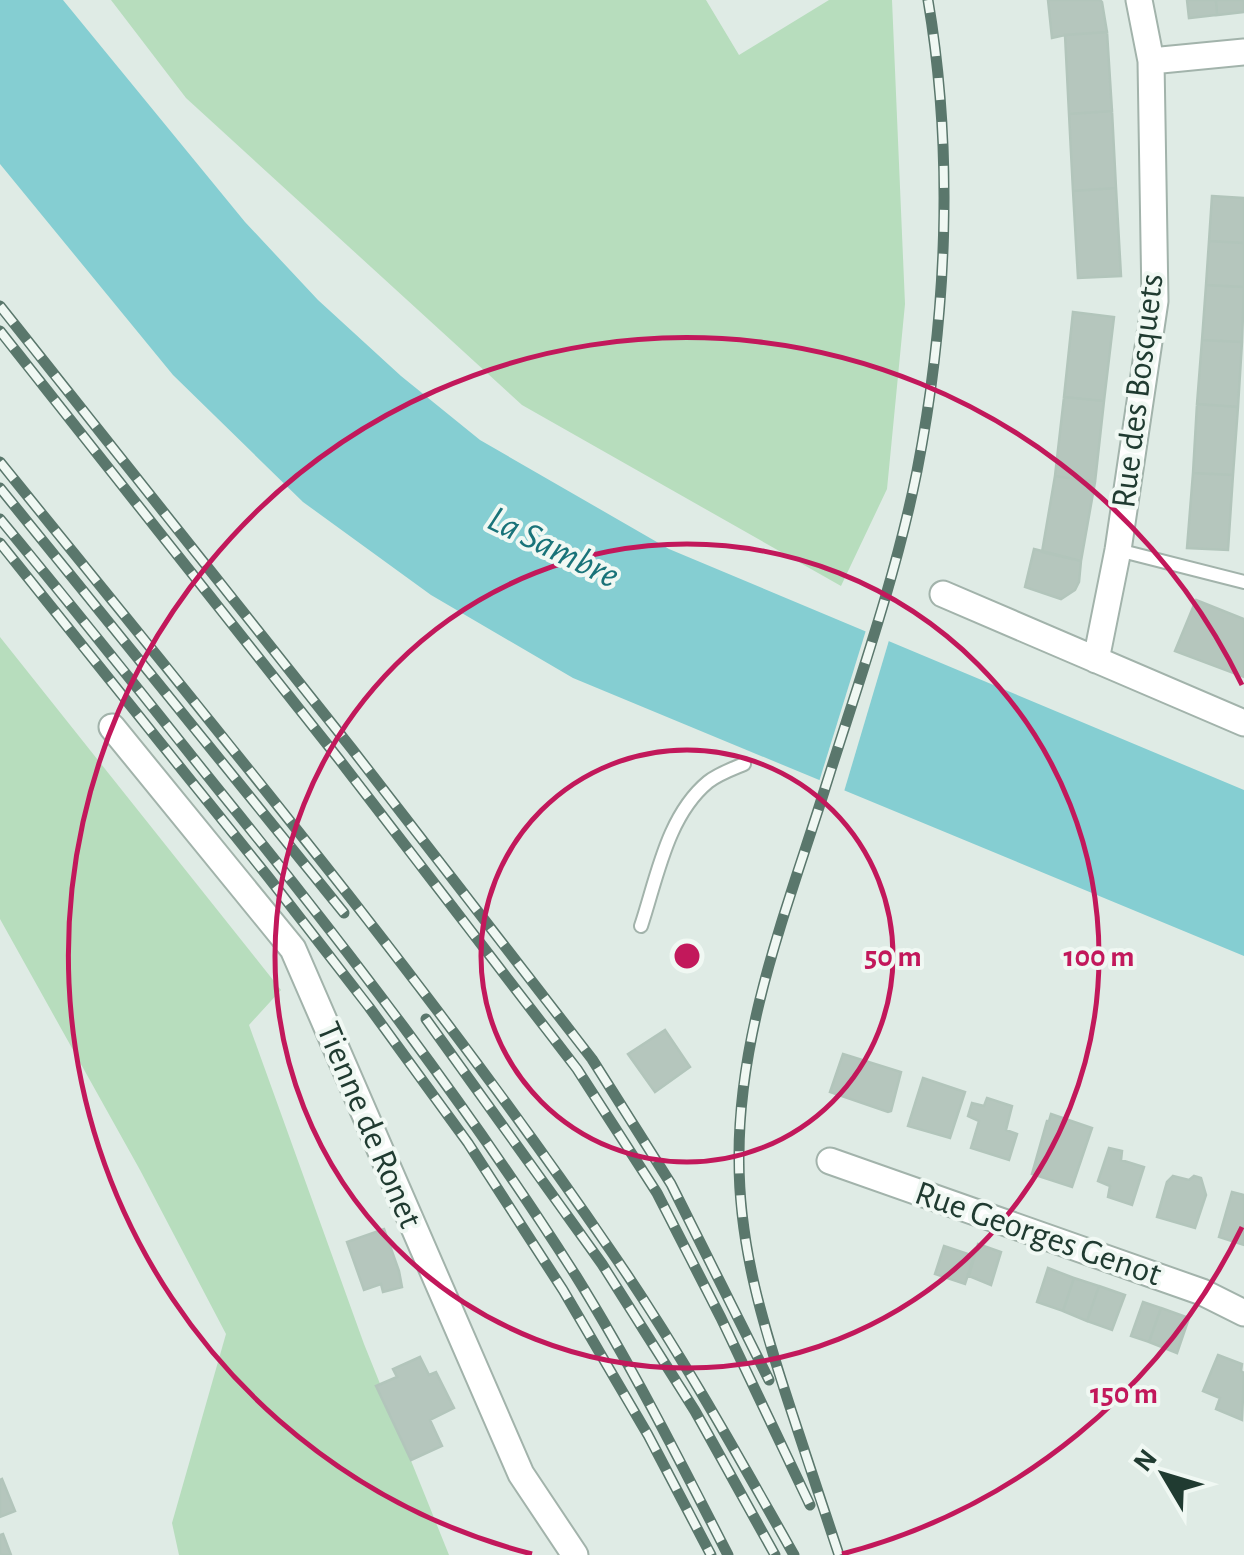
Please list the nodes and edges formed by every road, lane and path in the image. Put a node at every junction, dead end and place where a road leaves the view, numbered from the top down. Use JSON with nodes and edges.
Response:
{"nodes":[{"id":1,"x":1138,"y":0,"type":"edge"},
{"id":2,"x":1244,"y":52,"type":"edge"},
{"id":3,"x":1151,"y":61,"type":"junction"},
{"id":4,"x":1118,"y":550,"type":"junction"},
{"id":5,"x":1244,"y":582,"type":"edge"},
{"id":6,"x":943,"y":594,"type":"dead end"},
{"id":7,"x":1096,"y":660,"type":"junction"},
{"id":8,"x":1244,"y":723,"type":"edge"},
{"id":9,"x":112,"y":727,"type":"dead end"},
{"id":10,"x":744,"y":764,"type":"dead end"},
{"id":11,"x":640,"y":926,"type":"dead end"},
{"id":12,"x":830,"y":1162,"type":"dead end"},
{"id":13,"x":1244,"y":1313,"type":"edge"},
{"id":14,"x":575,"y":1555,"type":"edge"}],
"edges":[{"from":1,"to":3,"type":"street","name":"Rue des Bosquets"},
{"from":2,"to":3,"type":"street"},
{"from":3,"to":4,"type":"street","name":"Rue des Bosquets"},
{"from":4,"to":5,"type":"lane"},
{"from":4,"to":7,"type":"street","name":"Rue des Bosquets"},
{"from":6,"to":7,"type":"street"},
{"from":7,"to":8,"type":"street"},
{"from":9,"to":14,"type":"street","name":"Tienne de Ronet"},
{"from":10,"to":11,"type":"lane"},
{"from":12,"to":13,"type":"street","name":"Rue Georges Genot"}]}
